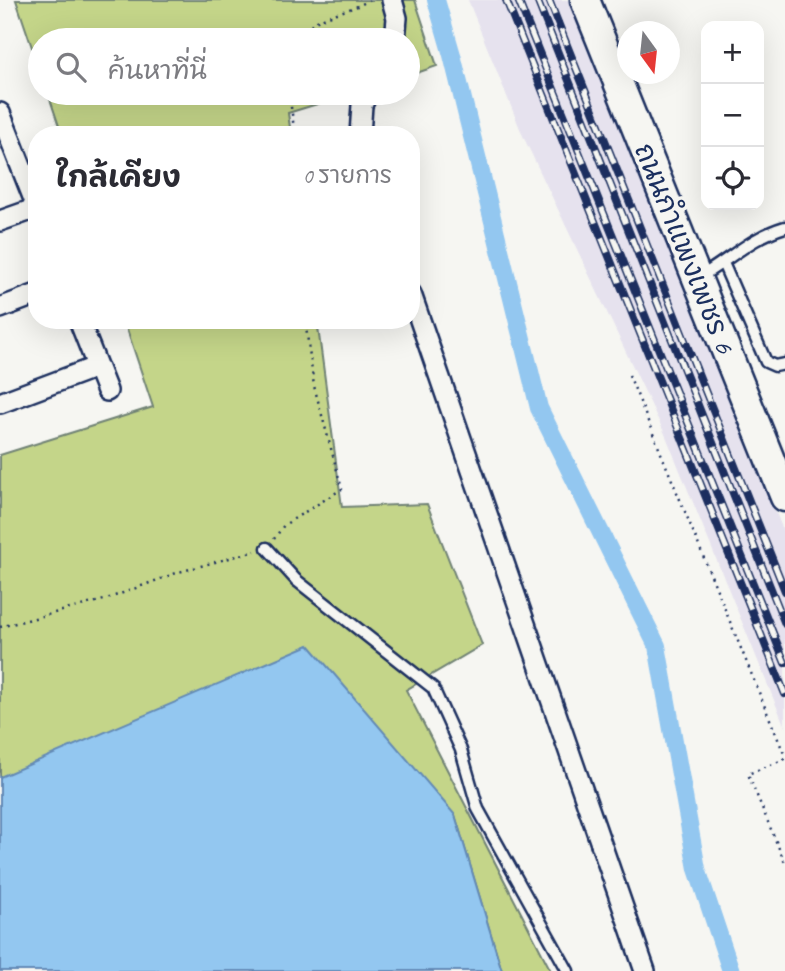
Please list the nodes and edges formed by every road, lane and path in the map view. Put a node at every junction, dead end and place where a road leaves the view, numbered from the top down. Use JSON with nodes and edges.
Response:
{"nodes":[{"id":1,"x":369,"y":0,"type":"edge"},
{"id":2,"x":392,"y":0,"type":"edge"},
{"id":3,"x":585,"y":0,"type":"edge"},
{"id":4,"x":307,"y":28,"type":"edge"},
{"id":5,"x":396,"y":28,"type":"edge"},
{"id":6,"x":291,"y":105,"type":"edge"},
{"id":7,"x":362,"y":105,"type":"edge"},
{"id":8,"x":1,"y":120,"type":"edge"},
{"id":9,"x":294,"y":126,"type":"edge"},
{"id":10,"x":361,"y":126,"type":"edge"},
{"id":11,"x":28,"y":186,"type":"edge"},
{"id":12,"x":28,"y":211,"type":"edge"},
{"id":13,"x":0,"y":221,"type":"edge"},
{"id":14,"x":785,"y":227,"type":"edge"},
{"id":15,"x":723,"y":263,"type":"junction"},
{"id":16,"x":697,"y":279,"type":"junction"},
{"id":17,"x":28,"y":297,"type":"edge"},
{"id":18,"x":0,"y":307,"type":"edge"},
{"id":19,"x":420,"y":320,"type":"edge"},
{"id":20,"x":82,"y":329,"type":"edge"},
{"id":21,"x":306,"y":329,"type":"edge"},
{"id":22,"x":785,"y":364,"type":"edge"},
{"id":23,"x":96,"y":367,"type":"junction"},
{"id":24,"x":629,"y":376,"type":"dead end"},
{"id":25,"x":107,"y":391,"type":"dead end"},
{"id":26,"x":0,"y":403,"type":"edge"},
{"id":27,"x":785,"y":497,"type":"edge"},
{"id":28,"x":268,"y":548,"type":"junction"},
{"id":29,"x":0,"y":627,"type":"edge"},
{"id":30,"x":785,"y":758,"type":"edge"},
{"id":31,"x":785,"y":863,"type":"edge"},
{"id":32,"x":568,"y":971,"type":"edge"},
{"id":33,"x":645,"y":971,"type":"edge"}],
"edges":[{"from":1,"to":4,"type":"path"},
{"from":2,"to":5,"type":"street"},
{"from":3,"to":16,"type":"main road","name":"ถนนกำแพงเพชร 6"},
{"from":6,"to":9,"type":"path"},
{"from":7,"to":10,"type":"street"},
{"from":8,"to":11,"type":"street"},
{"from":12,"to":13,"type":"street"},
{"from":14,"to":15,"type":"lane"},
{"from":15,"to":16,"type":"lane"},
{"from":15,"to":22,"type":"lane"},
{"from":16,"to":27,"type":"main road","name":"ถนนกำแพงเพชร 6"},
{"from":17,"to":18,"type":"street"},
{"from":19,"to":33,"type":"street"},
{"from":20,"to":23,"type":"street"},
{"from":21,"to":28,"type":"path"},
{"from":23,"to":25,"type":"street"},
{"from":23,"to":26,"type":"street"},
{"from":24,"to":30,"type":"path"},
{"from":28,"to":29,"type":"path"},
{"from":28,"to":32,"type":"lane"},
{"from":30,"to":31,"type":"path"}]}
